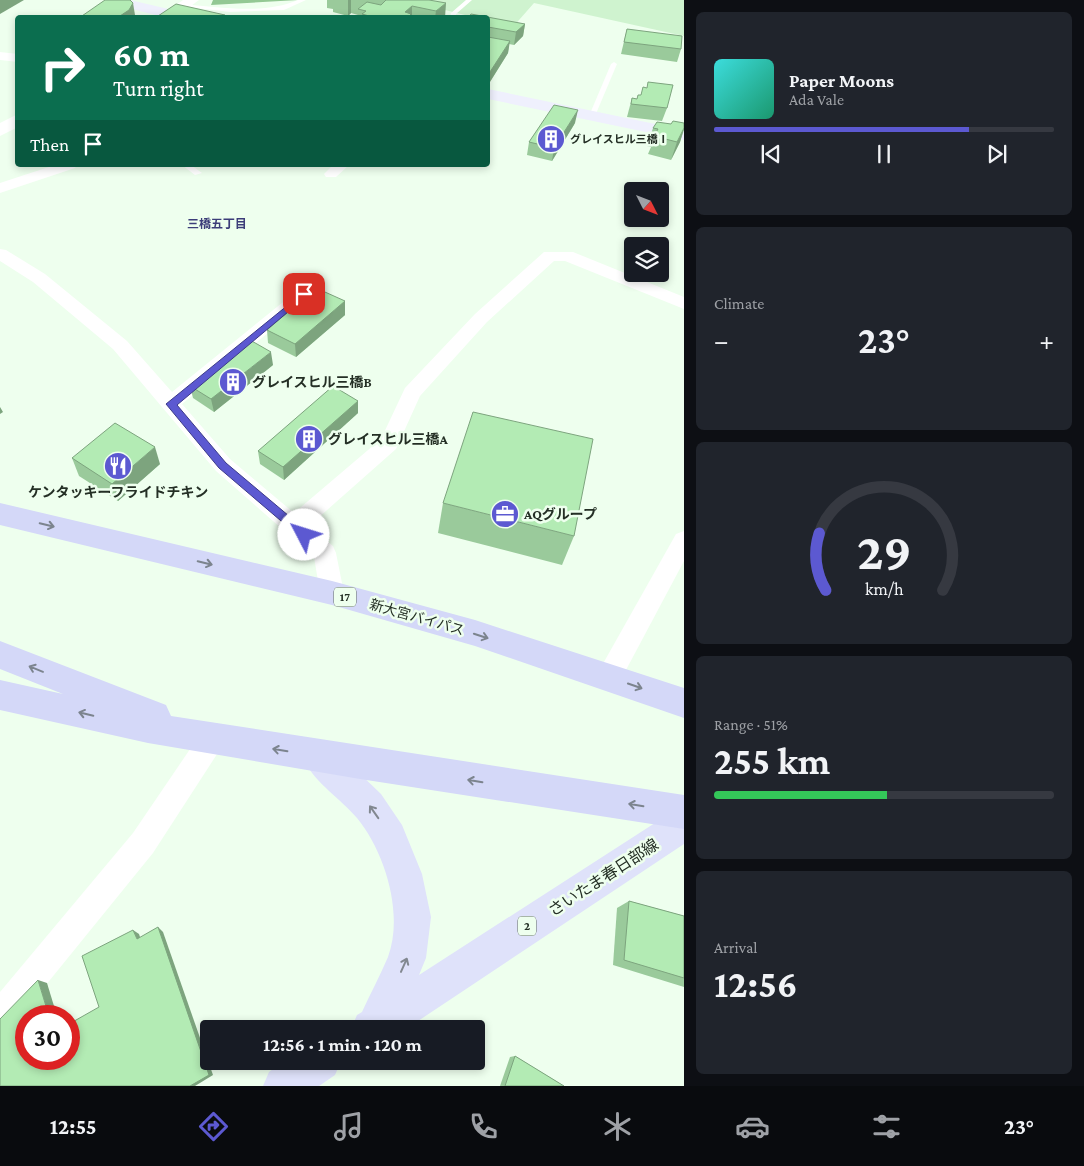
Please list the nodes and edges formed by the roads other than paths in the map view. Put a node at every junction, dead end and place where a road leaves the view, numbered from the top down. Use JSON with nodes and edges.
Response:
{"nodes":[{"id":1,"x":112,"y":0,"type":"edge"},
{"id":2,"x":303,"y":0,"type":"edge"},
{"id":3,"x":469,"y":0,"type":"edge"},
{"id":4,"x":180,"y":11,"type":"edge"},
{"id":5,"x":453,"y":15,"type":"edge"},
{"id":6,"x":0,"y":56,"type":"edge"},
{"id":7,"x":15,"y":58,"type":"edge"},
{"id":8,"x":614,"y":64,"type":"dead end"},
{"id":9,"x":490,"y":94,"type":"edge"},
{"id":10,"x":592,"y":116,"type":"junction"},
{"id":11,"x":15,"y":121,"type":"edge"},
{"id":12,"x":0,"y":131,"type":"edge"},
{"id":13,"x":684,"y":135,"type":"edge"},
{"id":14,"x":64,"y":167,"type":"edge"},
{"id":15,"x":189,"y":167,"type":"edge"},
{"id":16,"x":198,"y":173,"type":"dead end"},
{"id":17,"x":0,"y":188,"type":"edge"},
{"id":18,"x":0,"y":254,"type":"edge"},
{"id":19,"x":304,"y":294,"type":"dead end"},
{"id":20,"x":684,"y":303,"type":"edge"},
{"id":21,"x":170,"y":404,"type":"junction"},
{"id":22,"x":0,"y":514,"type":"edge"},
{"id":23,"x":294,"y":526,"type":"junction"},
{"id":24,"x":684,"y":540,"type":"edge"},
{"id":25,"x":332,"y":593,"type":"junction"},
{"id":26,"x":0,"y":655,"type":"edge"},
{"id":27,"x":609,"y":678,"type":"junction"},
{"id":28,"x":0,"y":695,"type":"edge"},
{"id":29,"x":684,"y":703,"type":"edge"},
{"id":30,"x":212,"y":739,"type":"junction"},
{"id":31,"x":318,"y":756,"type":"junction"},
{"id":32,"x":684,"y":812,"type":"edge"},
{"id":33,"x":684,"y":824,"type":"edge"},
{"id":34,"x":0,"y":1017,"type":"edge"},
{"id":35,"x":376,"y":1020,"type":"edge"},
{"id":36,"x":384,"y":1020,"type":"edge"},
{"id":37,"x":307,"y":1070,"type":"edge"},
{"id":38,"x":283,"y":1086,"type":"edge"}],
"edges":[{"from":1,"to":4,"type":"main road"},
{"from":2,"to":4,"type":"lane"},
{"from":3,"to":5,"type":"lane"},
{"from":6,"to":7,"type":"street"},
{"from":8,"to":10,"type":"lane"},
{"from":9,"to":10,"type":"main road"},
{"from":10,"to":13,"type":"main road"},
{"from":11,"to":12,"type":"street"},
{"from":14,"to":17,"type":"street"},
{"from":15,"to":16,"type":"lane"},
{"from":18,"to":21,"type":"street"},
{"from":19,"to":21,"type":"street"},
{"from":20,"to":23,"type":"street"},
{"from":21,"to":23,"type":"street"},
{"from":22,"to":25,"type":"highway","name":"新大宮バイパス","number":"17","one_way":true},
{"from":23,"to":25,"type":"street"},
{"from":24,"to":27,"type":"street"},
{"from":25,"to":27,"type":"highway","name":"新大宮バイパス","number":"17","one_way":true},
{"from":30,"to":26,"type":"highway","one_way":true},
{"from":27,"to":29,"type":"highway","name":"新大宮バイパス","number":"17","one_way":true},
{"from":30,"to":28,"type":"highway","one_way":true},
{"from":31,"to":30,"type":"highway","one_way":true},
{"from":30,"to":34,"type":"street"},
{"from":32,"to":31,"type":"highway","one_way":true},
{"from":35,"to":31,"type":"main road","one_way":true},
{"from":33,"to":36,"type":"main road","name":"さいたま春日部線","number":"2"},
{"from":37,"to":38,"type":"main road"}]}
